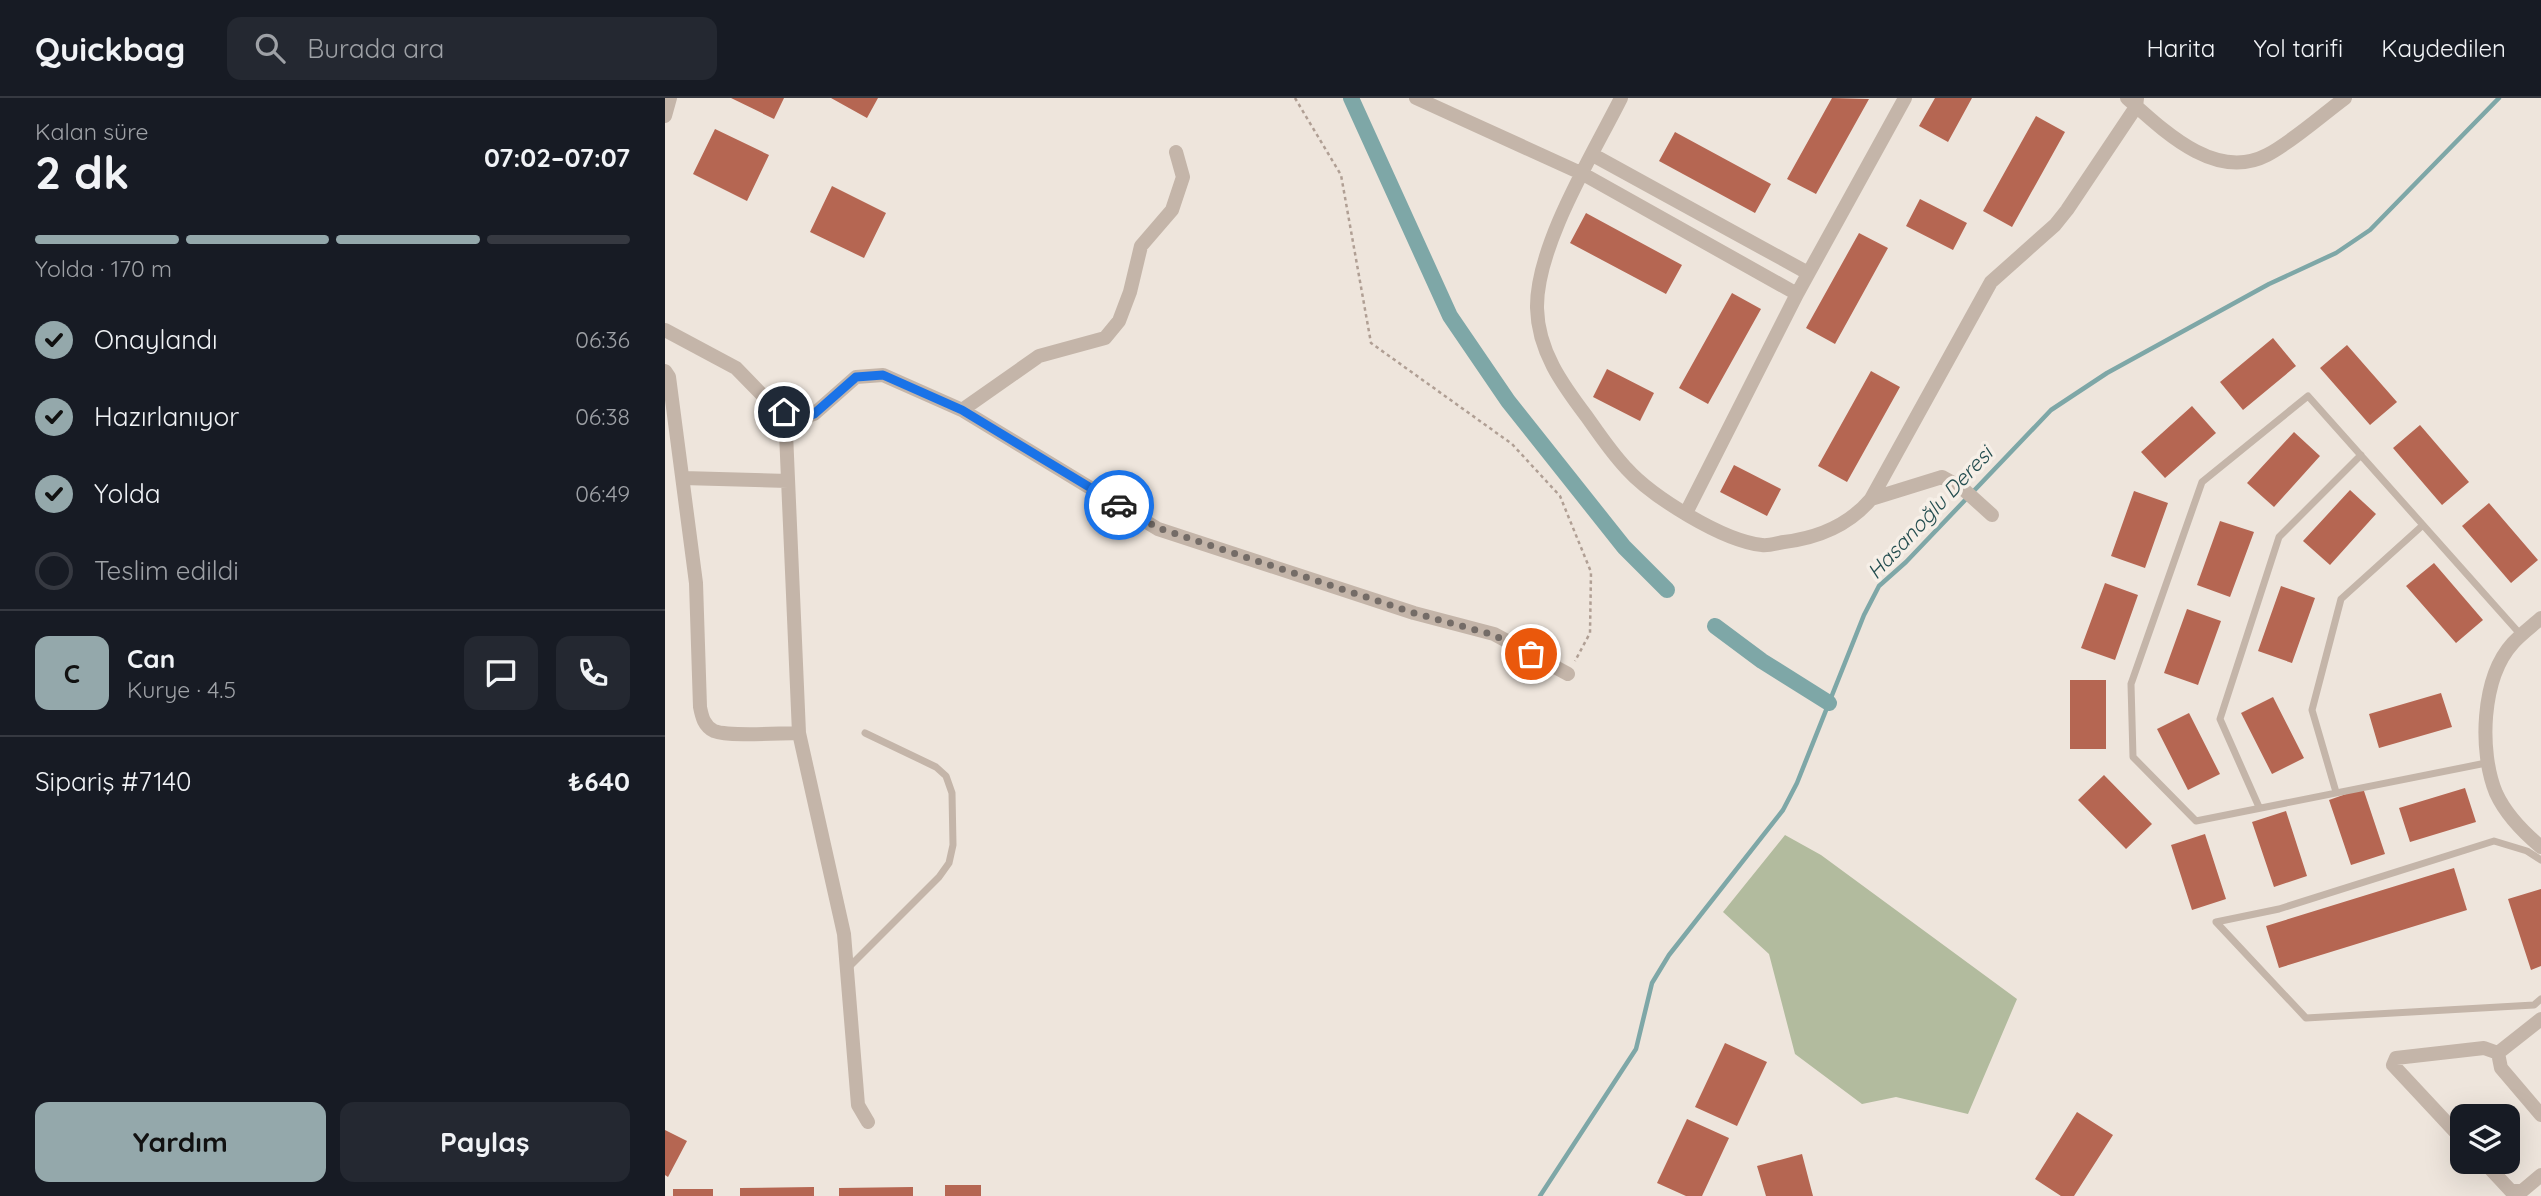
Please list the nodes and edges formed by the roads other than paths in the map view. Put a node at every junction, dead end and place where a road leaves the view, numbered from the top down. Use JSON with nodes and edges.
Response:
{"nodes":[{"id":1,"x":670,"y":98,"type":"edge"},
{"id":2,"x":1416,"y":98,"type":"edge"},
{"id":3,"x":1621,"y":98,"type":"edge"},
{"id":4,"x":1905,"y":98,"type":"edge"},
{"id":5,"x":2345,"y":98,"type":"edge"},
{"id":6,"x":2133,"y":101,"type":"edge"},
{"id":7,"x":1438,"y":102,"type":"edge"},
{"id":8,"x":665,"y":116,"type":"edge"},
{"id":9,"x":1176,"y":152,"type":"dead end"},
{"id":10,"x":1593,"y":155,"type":"junction"},
{"id":11,"x":1583,"y":174,"type":"junction"},
{"id":12,"x":1808,"y":273,"type":"junction"},
{"id":13,"x":1797,"y":294,"type":"junction"},
{"id":14,"x":665,"y":330,"type":"edge"},
{"id":15,"x":665,"y":371,"type":"edge"},
{"id":16,"x":772,"y":405,"type":"junction"},
{"id":17,"x":962,"y":410,"type":"junction"},
{"id":18,"x":2361,"y":455,"type":"junction"},
{"id":19,"x":684,"y":478,"type":"junction"},
{"id":20,"x":788,"y":481,"type":"junction"},
{"id":21,"x":1871,"y":499,"type":"junction"},
{"id":22,"x":1686,"y":513,"type":"junction"},
{"id":23,"x":1992,"y":515,"type":"dead end"},
{"id":24,"x":2423,"y":525,"type":"junction"},
{"id":25,"x":2541,"y":618,"type":"edge"},
{"id":26,"x":2521,"y":636,"type":"junction"},
{"id":27,"x":1568,"y":674,"type":"road end"},
{"id":28,"x":799,"y":733,"type":"junction"},
{"id":29,"x":865,"y":733,"type":"dead end"},
{"id":30,"x":2486,"y":763,"type":"junction"},
{"id":31,"x":2336,"y":792,"type":"junction"},
{"id":32,"x":2259,"y":807,"type":"junction"},
{"id":33,"x":2541,"y":846,"type":"edge"},
{"id":34,"x":2541,"y":860,"type":"edge"},
{"id":35,"x":848,"y":968,"type":"junction"},
{"id":36,"x":2541,"y":999,"type":"edge"},
{"id":37,"x":2541,"y":1019,"type":"edge"},
{"id":38,"x":2498,"y":1053,"type":"junction"},
{"id":39,"x":2541,"y":1115,"type":"edge"},
{"id":40,"x":868,"y":1122,"type":"dead end"},
{"id":41,"x":2450,"y":1126,"type":"edge"},
{"id":42,"x":2495,"y":1174,"type":"edge"},
{"id":43,"x":2541,"y":1175,"type":"edge"}],
"edges":[{"from":1,"to":8,"type":"street"},
{"from":2,"to":7,"type":"street"},
{"from":3,"to":10,"type":"street"},
{"from":4,"to":12,"type":"street"},
{"from":5,"to":6,"type":"street"},
{"from":6,"to":21,"type":"street"},
{"from":7,"to":11,"type":"street"},
{"from":9,"to":17,"type":"street"},
{"from":10,"to":11,"type":"street"},
{"from":10,"to":12,"type":"street"},
{"from":11,"to":13,"type":"street"},
{"from":11,"to":22,"type":"street"},
{"from":12,"to":13,"type":"street"},
{"from":13,"to":22,"type":"street"},
{"from":14,"to":16,"type":"street"},
{"from":15,"to":19,"type":"street"},
{"from":16,"to":17,"type":"street"},
{"from":16,"to":20,"type":"street"},
{"from":17,"to":27,"type":"street"},
{"from":18,"to":24,"type":"lane"},
{"from":18,"to":32,"type":"lane"},
{"from":18,"to":32,"type":"lane"},
{"from":19,"to":20,"type":"street"},
{"from":19,"to":28,"type":"street"},
{"from":20,"to":28,"type":"street"},
{"from":21,"to":22,"type":"street"},
{"from":21,"to":23,"type":"street"},
{"from":24,"to":26,"type":"lane"},
{"from":24,"to":31,"type":"lane"},
{"from":25,"to":26,"type":"street"},
{"from":26,"to":30,"type":"street"},
{"from":28,"to":35,"type":"street"},
{"from":29,"to":35,"type":"lane"},
{"from":30,"to":31,"type":"lane"},
{"from":30,"to":33,"type":"street"},
{"from":31,"to":32,"type":"lane"},
{"from":34,"to":36,"type":"lane"},
{"from":35,"to":40,"type":"street"},
{"from":37,"to":38,"type":"street"},
{"from":38,"to":39,"type":"street"},
{"from":38,"to":41,"type":"street"},
{"from":42,"to":43,"type":"street"}]}
